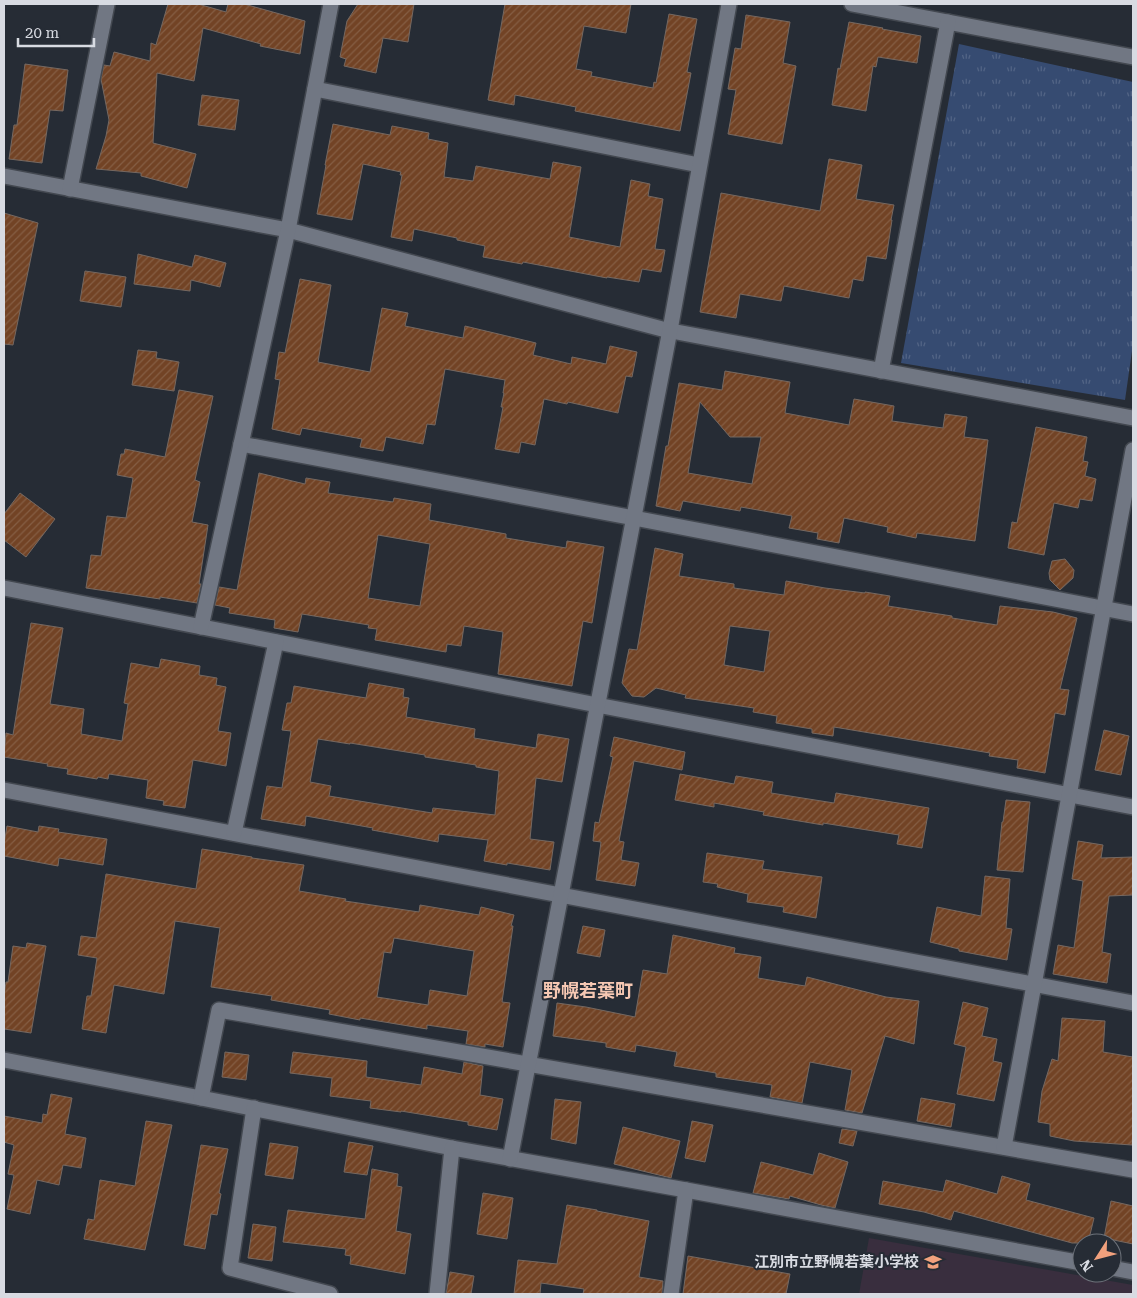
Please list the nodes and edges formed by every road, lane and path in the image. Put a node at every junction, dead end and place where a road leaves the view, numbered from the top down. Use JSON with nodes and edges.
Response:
{"nodes":[{"id":1,"x":106,"y":4,"type":"edge"},
{"id":2,"x":331,"y":4,"type":"edge"},
{"id":3,"x":729,"y":4,"type":"edge"},
{"id":4,"x":852,"y":4,"type":"edge"},
{"id":5,"x":948,"y":22,"type":"junction"},
{"id":6,"x":1133,"y":57,"type":"edge"},
{"id":7,"x":315,"y":89,"type":"junction"},
{"id":8,"x":699,"y":165,"type":"junction"},
{"id":9,"x":4,"y":176,"type":"edge"},
{"id":10,"x":70,"y":189,"type":"junction"},
{"id":11,"x":288,"y":230,"type":"junction"},
{"id":12,"x":670,"y":330,"type":"junction"},
{"id":13,"x":881,"y":371,"type":"junction"},
{"id":14,"x":1133,"y":418,"type":"edge"},
{"id":15,"x":241,"y":444,"type":"junction"},
{"id":16,"x":1133,"y":450,"type":"edge"},
{"id":17,"x":634,"y":518,"type":"junction"},
{"id":18,"x":4,"y":588,"type":"edge"},
{"id":19,"x":1104,"y":609,"type":"junction"},
{"id":20,"x":1133,"y":614,"type":"edge"},
{"id":21,"x":201,"y":627,"type":"junction"},
{"id":22,"x":276,"y":642,"type":"junction"},
{"id":23,"x":598,"y":705,"type":"junction"},
{"id":24,"x":4,"y":790,"type":"edge"},
{"id":25,"x":1069,"y":796,"type":"junction"},
{"id":26,"x":1133,"y":807,"type":"edge"},
{"id":27,"x":234,"y":833,"type":"junction"},
{"id":28,"x":561,"y":895,"type":"junction"},
{"id":29,"x":1035,"y":984,"type":"junction"},
{"id":30,"x":1133,"y":1003,"type":"edge"},
{"id":31,"x":4,"y":1060,"type":"edge"},
{"id":32,"x":528,"y":1064,"type":"junction"},
{"id":33,"x":202,"y":1098,"type":"junction"},
{"id":34,"x":254,"y":1108,"type":"junction"},
{"id":35,"x":1004,"y":1147,"type":"junction"},
{"id":36,"x":452,"y":1148,"type":"junction"},
{"id":37,"x":510,"y":1159,"type":"junction"},
{"id":38,"x":1133,"y":1170,"type":"edge"},
{"id":39,"x":686,"y":1190,"type":"junction"},
{"id":40,"x":1072,"y":1260,"type":"edge"},
{"id":41,"x":330,"y":1294,"type":"edge"},
{"id":42,"x":437,"y":1294,"type":"edge"},
{"id":43,"x":671,"y":1294,"type":"edge"}],
"edges":[{"from":1,"to":10,"type":"street"},
{"from":2,"to":7,"type":"street"},
{"from":3,"to":8,"type":"street"},
{"from":4,"to":5,"type":"street"},
{"from":5,"to":6,"type":"street"},
{"from":5,"to":13,"type":"street"},
{"from":7,"to":8,"type":"street"},
{"from":7,"to":11,"type":"street"},
{"from":8,"to":12,"type":"street"},
{"from":9,"to":10,"type":"street"},
{"from":10,"to":11,"type":"street"},
{"from":11,"to":12,"type":"street"},
{"from":11,"to":15,"type":"street"},
{"from":12,"to":13,"type":"street"},
{"from":12,"to":17,"type":"street"},
{"from":13,"to":14,"type":"street"},
{"from":15,"to":17,"type":"street"},
{"from":15,"to":21,"type":"street"},
{"from":16,"to":19,"type":"street"},
{"from":17,"to":19,"type":"street"},
{"from":17,"to":23,"type":"street"},
{"from":18,"to":21,"type":"street"},
{"from":19,"to":20,"type":"street"},
{"from":19,"to":25,"type":"street"},
{"from":21,"to":22,"type":"street"},
{"from":22,"to":23,"type":"street"},
{"from":22,"to":27,"type":"street"},
{"from":23,"to":25,"type":"street"},
{"from":23,"to":28,"type":"street"},
{"from":24,"to":27,"type":"street"},
{"from":25,"to":26,"type":"street"},
{"from":25,"to":29,"type":"street"},
{"from":27,"to":28,"type":"street"},
{"from":28,"to":29,"type":"street"},
{"from":28,"to":32,"type":"street"},
{"from":29,"to":30,"type":"street"},
{"from":29,"to":35,"type":"street"},
{"from":31,"to":33,"type":"street"},
{"from":32,"to":33,"type":"street"},
{"from":32,"to":35,"type":"street"},
{"from":32,"to":37,"type":"street"},
{"from":33,"to":34,"type":"street"},
{"from":34,"to":36,"type":"street"},
{"from":34,"to":41,"type":"street"},
{"from":35,"to":38,"type":"street"},
{"from":36,"to":37,"type":"street"},
{"from":36,"to":42,"type":"street"},
{"from":37,"to":39,"type":"street"},
{"from":39,"to":40,"type":"street"},
{"from":39,"to":43,"type":"street"}]}
